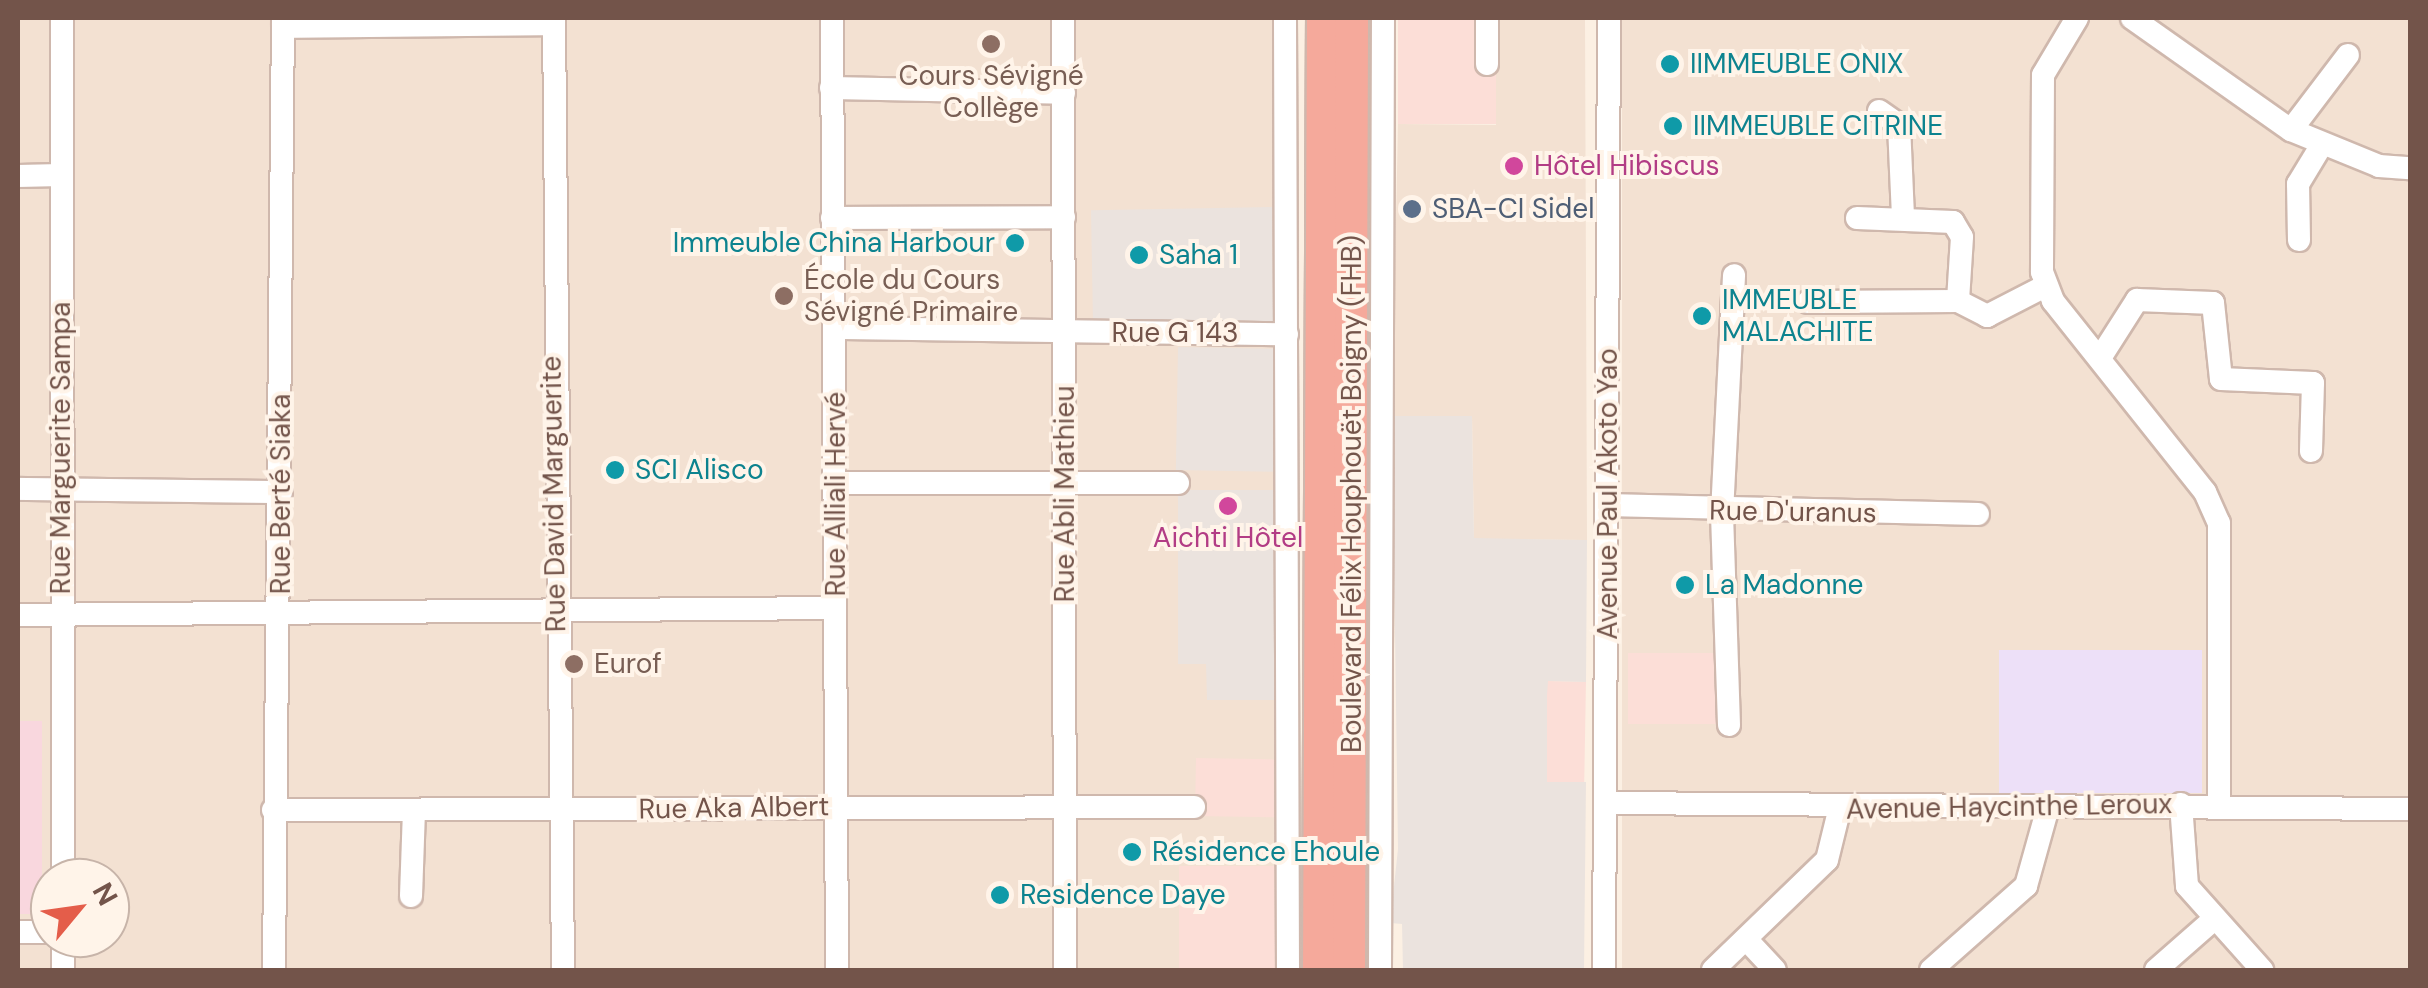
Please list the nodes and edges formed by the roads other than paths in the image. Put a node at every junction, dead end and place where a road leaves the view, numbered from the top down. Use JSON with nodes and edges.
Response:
{"nodes":[{"id":1,"x":62,"y":18,"type":"edge"},
{"id":2,"x":832,"y":18,"type":"edge"},
{"id":3,"x":1064,"y":18,"type":"edge"},
{"id":4,"x":1285,"y":18,"type":"edge"},
{"id":5,"x":1323,"y":18,"type":"edge"},
{"id":6,"x":1352,"y":18,"type":"edge"},
{"id":7,"x":1383,"y":18,"type":"edge"},
{"id":8,"x":1486,"y":18,"type":"edge"},
{"id":9,"x":1609,"y":18,"type":"edge"},
{"id":10,"x":2076,"y":18,"type":"edge"},
{"id":11,"x":2132,"y":18,"type":"edge"},
{"id":12,"x":554,"y":20,"type":"edge"},
{"id":13,"x":283,"y":22,"type":"edge"},
{"id":14,"x":2348,"y":55,"type":"dead end"},
{"id":15,"x":1487,"y":64,"type":"dead end"},
{"id":16,"x":832,"y":88,"type":"junction"},
{"id":17,"x":1064,"y":93,"type":"junction"},
{"id":18,"x":1879,"y":112,"type":"dead end"},
{"id":19,"x":2291,"y":130,"type":"junction"},
{"id":20,"x":2321,"y":146,"type":"junction"},
{"id":21,"x":2410,"y":168,"type":"edge"},
{"id":22,"x":61,"y":175,"type":"junction"},
{"id":23,"x":18,"y":176,"type":"edge"},
{"id":24,"x":1903,"y":215,"type":"junction"},
{"id":25,"x":1064,"y":217,"type":"junction"},
{"id":26,"x":832,"y":218,"type":"junction"},
{"id":27,"x":1857,"y":218,"type":"dead end"},
{"id":28,"x":2300,"y":240,"type":"dead end"},
{"id":29,"x":1734,"y":275,"type":"dead end"},
{"id":30,"x":2045,"y":286,"type":"junction"},
{"id":31,"x":1958,"y":300,"type":"junction"},
{"id":32,"x":1808,"y":302,"type":"dead end"},
{"id":33,"x":836,"y":328,"type":"junction"},
{"id":34,"x":1063,"y":332,"type":"junction"},
{"id":35,"x":1288,"y":334,"type":"junction"},
{"id":36,"x":2100,"y":358,"type":"junction"},
{"id":37,"x":2311,"y":451,"type":"dead end"},
{"id":38,"x":1065,"y":482,"type":"junction"},
{"id":39,"x":837,"y":483,"type":"junction"},
{"id":40,"x":1178,"y":483,"type":"dead end"},
{"id":41,"x":18,"y":489,"type":"edge"},
{"id":42,"x":62,"y":489,"type":"junction"},
{"id":43,"x":280,"y":492,"type":"junction"},
{"id":44,"x":1608,"y":505,"type":"junction"},
{"id":45,"x":1722,"y":513,"type":"junction"},
{"id":46,"x":1978,"y":514,"type":"dead end"},
{"id":47,"x":835,"y":608,"type":"junction"},
{"id":48,"x":556,"y":610,"type":"junction"},
{"id":49,"x":61,"y":612,"type":"junction"},
{"id":50,"x":280,"y":614,"type":"junction"},
{"id":51,"x":18,"y":615,"type":"edge"},
{"id":52,"x":1728,"y":725,"type":"dead end"},
{"id":53,"x":1608,"y":803,"type":"junction"},
{"id":54,"x":2181,"y":804,"type":"junction"},
{"id":55,"x":1064,"y":805,"type":"junction"},
{"id":56,"x":2219,"y":805,"type":"junction"},
{"id":57,"x":834,"y":806,"type":"junction"},
{"id":58,"x":1194,"y":807,"type":"dead end"},
{"id":59,"x":2410,"y":809,"type":"edge"},
{"id":60,"x":273,"y":810,"type":"junction"},
{"id":61,"x":1839,"y":810,"type":"junction"},
{"id":62,"x":558,"y":811,"type":"junction"},
{"id":63,"x":2047,"y":811,"type":"junction"},
{"id":64,"x":414,"y":812,"type":"junction"},
{"id":65,"x":63,"y":858,"type":"edge"},
{"id":66,"x":411,"y":896,"type":"dead end"},
{"id":67,"x":2214,"y":918,"type":"junction"},
{"id":68,"x":1746,"y":939,"type":"junction"},
{"id":69,"x":274,"y":970,"type":"edge"},
{"id":70,"x":563,"y":970,"type":"edge"},
{"id":71,"x":836,"y":970,"type":"edge"},
{"id":72,"x":1065,"y":970,"type":"edge"},
{"id":73,"x":1288,"y":970,"type":"edge"},
{"id":74,"x":1319,"y":970,"type":"edge"},
{"id":75,"x":1349,"y":970,"type":"edge"},
{"id":76,"x":1380,"y":970,"type":"edge"},
{"id":77,"x":1604,"y":970,"type":"edge"},
{"id":78,"x":1713,"y":970,"type":"edge"},
{"id":79,"x":1775,"y":970,"type":"edge"},
{"id":80,"x":1931,"y":970,"type":"edge"},
{"id":81,"x":2156,"y":970,"type":"edge"},
{"id":82,"x":2262,"y":970,"type":"edge"}],
"edges":[{"from":1,"to":22,"type":"street","name":"Rue Marguerite Sampa"},
{"from":2,"to":16,"type":"street","name":"Rue Alliali Hervé"},
{"from":3,"to":17,"type":"street","name":"Rue Abli Mathieu"},
{"from":4,"to":35,"type":"street"},
{"from":5,"to":74,"type":"highway","name":"Boulevard Félix Houphouët Boigny (FHB)"},
{"from":6,"to":75,"type":"highway","name":"Boulevard Félix Houphouët Boigny (FHB)"},
{"from":7,"to":76,"type":"street"},
{"from":8,"to":15,"type":"street"},
{"from":9,"to":44,"type":"street","name":"Avenue Paul Akoto Yao"},
{"from":10,"to":30,"type":"street"},
{"from":11,"to":19,"type":"street"},
{"from":12,"to":13,"type":"street"},
{"from":12,"to":48,"type":"street","name":"Rue David Marguerite"},
{"from":13,"to":43,"type":"street","name":"Rue Berté Siaka"},
{"from":14,"to":19,"type":"street"},
{"from":16,"to":17,"type":"street"},
{"from":16,"to":26,"type":"street","name":"Rue Alliali Hervé"},
{"from":17,"to":25,"type":"street","name":"Rue Abli Mathieu"},
{"from":18,"to":24,"type":"street"},
{"from":19,"to":20,"type":"street"},
{"from":20,"to":21,"type":"street"},
{"from":20,"to":28,"type":"street"},
{"from":22,"to":23,"type":"street"},
{"from":22,"to":42,"type":"street","name":"Rue Marguerite Sampa"},
{"from":24,"to":27,"type":"street"},
{"from":24,"to":31,"type":"street"},
{"from":25,"to":26,"type":"street"},
{"from":25,"to":34,"type":"street","name":"Rue Abli Mathieu"},
{"from":26,"to":33,"type":"street","name":"Rue Alliali Hervé"},
{"from":29,"to":45,"type":"street"},
{"from":30,"to":31,"type":"street"},
{"from":30,"to":36,"type":"street"},
{"from":31,"to":32,"type":"street"},
{"from":33,"to":34,"type":"street","name":"Rue G 143"},
{"from":33,"to":39,"type":"street","name":"Rue Alliali Hervé"},
{"from":34,"to":35,"type":"street","name":"Rue G 143"},
{"from":34,"to":38,"type":"street","name":"Rue Abli Mathieu"},
{"from":35,"to":73,"type":"street"},
{"from":36,"to":37,"type":"street"},
{"from":36,"to":56,"type":"street"},
{"from":38,"to":39,"type":"street"},
{"from":38,"to":40,"type":"street"},
{"from":38,"to":55,"type":"street","name":"Rue Abli Mathieu"},
{"from":39,"to":47,"type":"street","name":"Rue Alliali Hervé"},
{"from":41,"to":42,"type":"street"},
{"from":42,"to":43,"type":"street"},
{"from":42,"to":49,"type":"street","name":"Rue Marguerite Sampa"},
{"from":43,"to":50,"type":"street","name":"Rue Berté Siaka"},
{"from":44,"to":45,"type":"street","name":"Rue D'uranus"},
{"from":44,"to":53,"type":"street","name":"Avenue Paul Akoto Yao"},
{"from":45,"to":46,"type":"street","name":"Rue D'uranus"},
{"from":45,"to":52,"type":"street"},
{"from":47,"to":48,"type":"street"},
{"from":47,"to":57,"type":"street","name":"Rue Alliali Hervé"},
{"from":48,"to":50,"type":"street"},
{"from":48,"to":62,"type":"street","name":"Rue David Marguerite"},
{"from":49,"to":50,"type":"street"},
{"from":49,"to":51,"type":"street"},
{"from":49,"to":65,"type":"street","name":"Rue Marguerite Sampa"},
{"from":50,"to":60,"type":"street","name":"Rue Berté Siaka"},
{"from":53,"to":61,"type":"street","name":"Avenue Haycinthe Leroux"},
{"from":53,"to":77,"type":"street","name":"Avenue Paul Akoto Yao"},
{"from":54,"to":56,"type":"street","name":"Avenue Haycinthe Leroux"},
{"from":54,"to":63,"type":"street","name":"Avenue Haycinthe Leroux"},
{"from":54,"to":67,"type":"street"},
{"from":55,"to":57,"type":"street","name":"Rue Aka Albert"},
{"from":55,"to":58,"type":"street","name":"Rue Aka Albert"},
{"from":55,"to":72,"type":"street","name":"Rue Abli Mathieu"},
{"from":56,"to":59,"type":"street","name":"Avenue Haycinthe Leroux"},
{"from":57,"to":62,"type":"street","name":"Rue Aka Albert"},
{"from":57,"to":71,"type":"street","name":"Rue Alliali Hervé"},
{"from":60,"to":64,"type":"street","name":"Rue Aka Albert"},
{"from":60,"to":69,"type":"street","name":"Rue Berté Siaka"},
{"from":61,"to":63,"type":"street","name":"Avenue Haycinthe Leroux"},
{"from":61,"to":68,"type":"street"},
{"from":62,"to":64,"type":"street","name":"Rue Aka Albert"},
{"from":62,"to":70,"type":"street","name":"Rue David Marguerite"},
{"from":63,"to":80,"type":"street"},
{"from":64,"to":66,"type":"street"},
{"from":67,"to":81,"type":"street"},
{"from":67,"to":82,"type":"street"},
{"from":68,"to":78,"type":"street"},
{"from":68,"to":79,"type":"street"}]}
